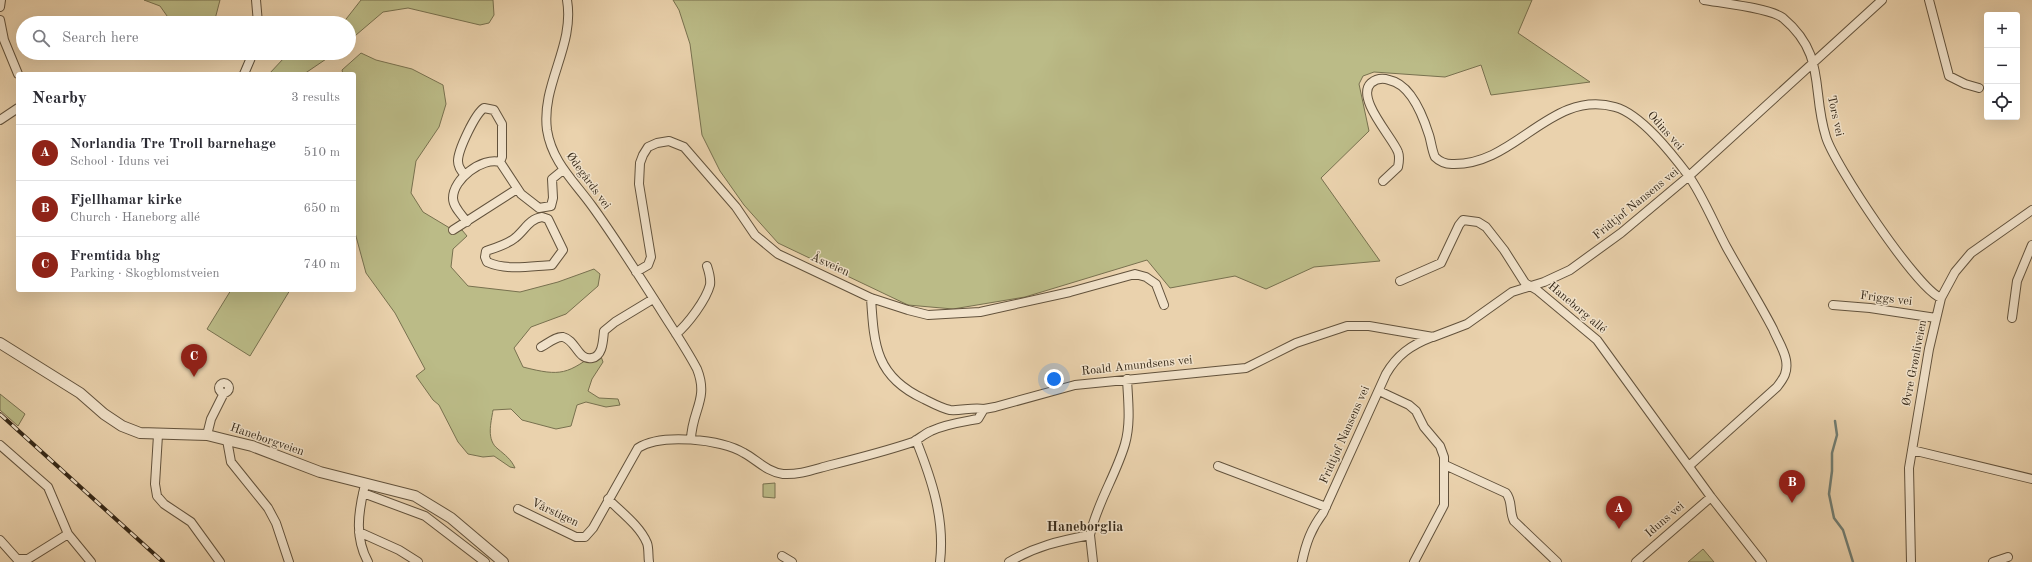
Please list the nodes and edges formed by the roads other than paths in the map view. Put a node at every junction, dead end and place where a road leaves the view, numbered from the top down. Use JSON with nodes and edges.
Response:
{"nodes":[{"id":1,"x":1,"y":0,"type":"edge"},
{"id":2,"x":256,"y":0,"type":"edge"},
{"id":3,"x":568,"y":0,"type":"edge"},
{"id":4,"x":1704,"y":0,"type":"edge"},
{"id":5,"x":1882,"y":0,"type":"edge"},
{"id":6,"x":1928,"y":0,"type":"edge"},
{"id":7,"x":1720,"y":1,"type":"edge"},
{"id":8,"x":0,"y":7,"type":"edge"},
{"id":9,"x":257,"y":16,"type":"edge"},
{"id":10,"x":0,"y":20,"type":"edge"},
{"id":11,"x":250,"y":60,"type":"edge"},
{"id":12,"x":1814,"y":61,"type":"junction"},
{"id":13,"x":17,"y":72,"type":"edge"},
{"id":14,"x":245,"y":72,"type":"edge"},
{"id":15,"x":1979,"y":88,"type":"dead end"},
{"id":16,"x":16,"y":109,"type":"edge"},
{"id":17,"x":0,"y":120,"type":"edge"},
{"id":18,"x":500,"y":162,"type":"junction"},
{"id":19,"x":563,"y":170,"type":"junction"},
{"id":20,"x":465,"y":175,"type":"junction"},
{"id":21,"x":1689,"y":176,"type":"junction"},
{"id":22,"x":1383,"y":181,"type":"dead end"},
{"id":23,"x":517,"y":189,"type":"junction"},
{"id":24,"x":2032,"y":210,"type":"edge"},
{"id":25,"x":543,"y":213,"type":"junction"},
{"id":26,"x":467,"y":222,"type":"junction"},
{"id":27,"x":453,"y":230,"type":"dead end"},
{"id":28,"x":2032,"y":245,"type":"edge"},
{"id":29,"x":708,"y":266,"type":"dead end"},
{"id":30,"x":636,"y":272,"type":"junction"},
{"id":31,"x":1400,"y":281,"type":"dead end"},
{"id":32,"x":1529,"y":286,"type":"junction"},
{"id":33,"x":871,"y":298,"type":"junction"},
{"id":34,"x":1941,"y":298,"type":"junction"},
{"id":35,"x":653,"y":299,"type":"junction"},
{"id":36,"x":1164,"y":305,"type":"dead end"},
{"id":37,"x":1833,"y":305,"type":"dead end"},
{"id":38,"x":1936,"y":318,"type":"junction"},
{"id":39,"x":2012,"y":318,"type":"dead end"},
{"id":40,"x":676,"y":334,"type":"junction"},
{"id":41,"x":1431,"y":336,"type":"junction"},
{"id":42,"x":0,"y":343,"type":"edge"},
{"id":43,"x":541,"y":347,"type":"dead end"},
{"id":44,"x":1127,"y":379,"type":"junction"},
{"id":45,"x":1379,"y":391,"type":"junction"},
{"id":46,"x":224,"y":393,"type":"dead end"},
{"id":47,"x":984,"y":409,"type":"junction"},
{"id":48,"x":158,"y":435,"type":"junction"},
{"id":49,"x":207,"y":435,"type":"junction"},
{"id":50,"x":692,"y":439,"type":"junction"},
{"id":51,"x":227,"y":440,"type":"junction"},
{"id":52,"x":916,"y":440,"type":"junction"},
{"id":53,"x":0,"y":445,"type":"edge"},
{"id":54,"x":1912,"y":450,"type":"junction"},
{"id":55,"x":1444,"y":465,"type":"junction"},
{"id":56,"x":1218,"y":466,"type":"dead end"},
{"id":57,"x":1689,"y":466,"type":"junction"},
{"id":58,"x":2032,"y":479,"type":"edge"},
{"id":59,"x":364,"y":488,"type":"junction"},
{"id":60,"x":1711,"y":497,"type":"junction"},
{"id":61,"x":608,"y":499,"type":"junction"},
{"id":62,"x":1326,"y":507,"type":"junction"},
{"id":63,"x":518,"y":509,"type":"dead end"},
{"id":64,"x":359,"y":532,"type":"junction"},
{"id":65,"x":68,"y":534,"type":"junction"},
{"id":66,"x":1090,"y":535,"type":"junction"},
{"id":67,"x":0,"y":540,"type":"edge"},
{"id":68,"x":782,"y":556,"type":"dead end"},
{"id":69,"x":2008,"y":557,"type":"dead end"},
{"id":70,"x":91,"y":562,"type":"edge"},
{"id":71,"x":220,"y":562,"type":"edge"},
{"id":72,"x":289,"y":562,"type":"edge"},
{"id":73,"x":368,"y":562,"type":"edge"},
{"id":74,"x":418,"y":562,"type":"edge"},
{"id":75,"x":485,"y":562,"type":"edge"},
{"id":76,"x":503,"y":562,"type":"edge"},
{"id":77,"x":649,"y":562,"type":"edge"},
{"id":78,"x":792,"y":562,"type":"edge"},
{"id":79,"x":940,"y":562,"type":"edge"},
{"id":80,"x":1009,"y":562,"type":"edge"},
{"id":81,"x":1093,"y":562,"type":"edge"},
{"id":82,"x":1302,"y":562,"type":"edge"},
{"id":83,"x":1414,"y":562,"type":"edge"},
{"id":84,"x":1557,"y":562,"type":"edge"},
{"id":85,"x":1636,"y":562,"type":"edge"},
{"id":86,"x":1762,"y":562,"type":"edge"},
{"id":87,"x":1911,"y":562,"type":"edge"},
{"id":88,"x":1993,"y":562,"type":"edge"}],
"edges":[{"from":1,"to":8,"type":"street"},
{"from":2,"to":9,"type":"street"},
{"from":3,"to":19,"type":"street","name":"Ødegårds vei"},
{"from":4,"to":7,"type":"street","name":"Tors vei"},
{"from":5,"to":12,"type":"street","name":"Fridtjof Nansens vei"},
{"from":6,"to":15,"type":"street"},
{"from":7,"to":12,"type":"street","name":"Tors vei"},
{"from":10,"to":13,"type":"street"},
{"from":11,"to":14,"type":"street"},
{"from":12,"to":21,"type":"street","name":"Fridtjof Nansens vei"},
{"from":12,"to":34,"type":"street","name":"Tors vei"},
{"from":16,"to":17,"type":"street"},
{"from":18,"to":20,"type":"street"},
{"from":18,"to":20,"type":"street"},
{"from":18,"to":23,"type":"street"},
{"from":19,"to":25,"type":"street"},
{"from":19,"to":30,"type":"street","name":"Ødegårds vei"},
{"from":20,"to":26,"type":"street"},
{"from":21,"to":22,"type":"street","name":"Odins vei"},
{"from":21,"to":32,"type":"street","name":"Fridtjof Nansens vei"},
{"from":21,"to":57,"type":"street","name":"Odins vei"},
{"from":23,"to":25,"type":"street"},
{"from":23,"to":26,"type":"street"},
{"from":24,"to":34,"type":"street","name":"Øvre Grønliveien"},
{"from":25,"to":25,"type":"street"},
{"from":26,"to":27,"type":"street"},
{"from":28,"to":39,"type":"street"},
{"from":29,"to":40,"type":"street"},
{"from":30,"to":33,"type":"street","name":"Åsveien"},
{"from":30,"to":35,"type":"street","name":"Ødegårds vei"},
{"from":31,"to":32,"type":"street","name":"Haneborg allé"},
{"from":32,"to":41,"type":"street","name":"Fridtjof Nansens vei"},
{"from":32,"to":57,"type":"street","name":"Haneborg allé"},
{"from":33,"to":36,"type":"street","name":"Åsveien"},
{"from":33,"to":47,"type":"street"},
{"from":34,"to":38,"type":"street","name":"Øvre Grønliveien"},
{"from":35,"to":40,"type":"street","name":"Ødegårds vei"},
{"from":35,"to":43,"type":"street"},
{"from":37,"to":38,"type":"street","name":"Friggs vei"},
{"from":38,"to":54,"type":"street","name":"Øvre Grønliveien"},
{"from":40,"to":50,"type":"street","name":"Ødegårds vei"},
{"from":41,"to":44,"type":"street","name":"Roald Amundsens vei"},
{"from":41,"to":45,"type":"street","name":"Fridtjof Nansens vei"},
{"from":42,"to":48,"type":"street","name":"Haneborgveien"},
{"from":44,"to":47,"type":"street","name":"Roald Amundsens vei"},
{"from":44,"to":66,"type":"street"},
{"from":45,"to":55,"type":"street"},
{"from":45,"to":62,"type":"street","name":"Fridtjof Nansens vei"},
{"from":46,"to":49,"type":"street"},
{"from":47,"to":52,"type":"street","name":"Roald Amundsens vei"},
{"from":48,"to":49,"type":"street","name":"Haneborgveien"},
{"from":48,"to":71,"type":"street"},
{"from":49,"to":51,"type":"street","name":"Haneborgveien"},
{"from":50,"to":52,"type":"street","name":"Roald Amundsens vei"},
{"from":50,"to":61,"type":"street","name":"Roald Amundsens vei"},
{"from":51,"to":59,"type":"street","name":"Haneborgveien"},
{"from":51,"to":72,"type":"street"},
{"from":52,"to":79,"type":"street"},
{"from":53,"to":65,"type":"street"},
{"from":54,"to":58,"type":"street"},
{"from":54,"to":87,"type":"street","name":"Øvre Grønliveien"},
{"from":55,"to":83,"type":"street"},
{"from":55,"to":84,"type":"street"},
{"from":56,"to":62,"type":"street"},
{"from":57,"to":60,"type":"street","name":"Haneborg allé"},
{"from":59,"to":64,"type":"street"},
{"from":59,"to":75,"type":"street"},
{"from":59,"to":76,"type":"street","name":"Haneborgveien"},
{"from":60,"to":85,"type":"street","name":"Iduns vei"},
{"from":60,"to":86,"type":"street","name":"Haneborg allé"},
{"from":61,"to":63,"type":"street","name":"Vårstigen"},
{"from":61,"to":77,"type":"street"},
{"from":62,"to":82,"type":"street","name":"Fridtjof Nansens vei"},
{"from":64,"to":73,"type":"street"},
{"from":64,"to":74,"type":"street"},
{"from":65,"to":67,"type":"street"},
{"from":65,"to":70,"type":"street"},
{"from":66,"to":80,"type":"street"},
{"from":66,"to":81,"type":"street"},
{"from":68,"to":78,"type":"street"},
{"from":69,"to":88,"type":"street"}]}
